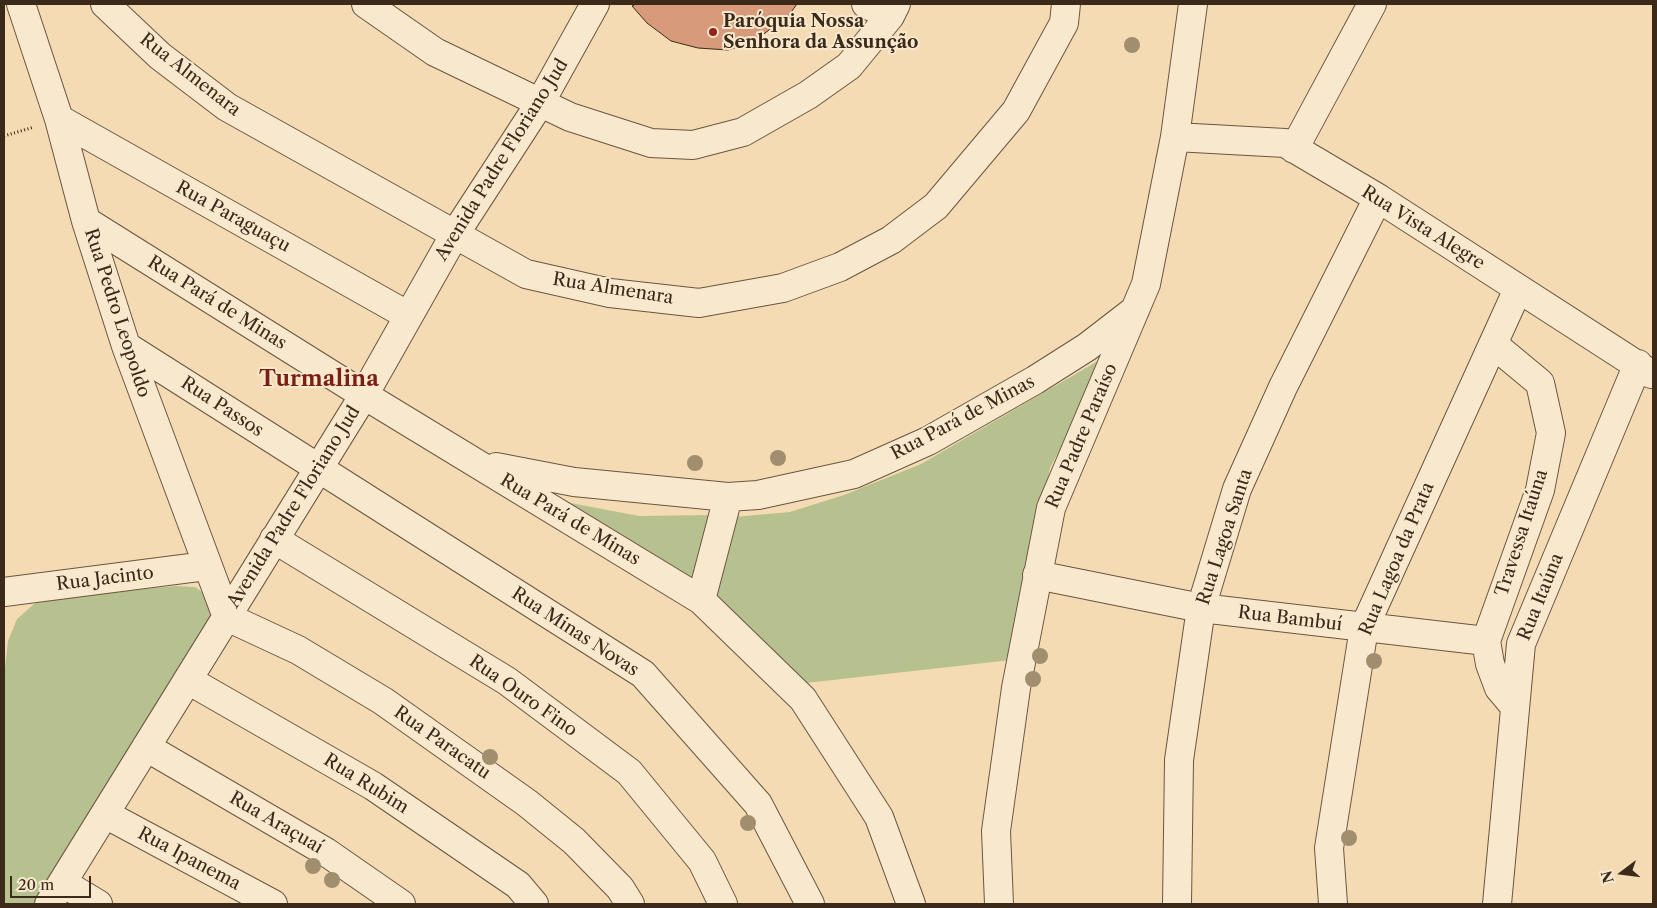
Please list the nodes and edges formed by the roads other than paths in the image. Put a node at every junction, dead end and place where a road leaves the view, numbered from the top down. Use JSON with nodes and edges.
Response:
{"nodes":[{"id":1,"x":20,"y":4,"type":"edge"},
{"id":2,"x":105,"y":4,"type":"edge"},
{"id":3,"x":366,"y":4,"type":"edge"},
{"id":4,"x":596,"y":4,"type":"edge"},
{"id":5,"x":866,"y":4,"type":"edge"},
{"id":6,"x":1193,"y":4,"type":"edge"},
{"id":7,"x":1372,"y":4,"type":"edge"},
{"id":8,"x":893,"y":10,"type":"edge"},
{"id":9,"x":1068,"y":10,"type":"edge"},
{"id":10,"x":540,"y":103,"type":"junction"},
{"id":11,"x":59,"y":119,"type":"junction"},
{"id":12,"x":1175,"y":137,"type":"junction"},
{"id":13,"x":1294,"y":149,"type":"junction"},
{"id":14,"x":1378,"y":198,"type":"junction"},
{"id":15,"x":86,"y":221,"type":"junction"},
{"id":16,"x":455,"y":234,"type":"junction"},
{"id":17,"x":1518,"y":289,"type":"junction"},
{"id":18,"x":1136,"y":309,"type":"junction"},
{"id":19,"x":407,"y":315,"type":"junction"},
{"id":20,"x":1492,"y":344,"type":"junction"},
{"id":21,"x":126,"y":346,"type":"junction"},
{"id":22,"x":1645,"y":370,"type":"edge"},
{"id":23,"x":364,"y":395,"type":"junction"},
{"id":24,"x":476,"y":462,"type":"junction"},
{"id":25,"x":317,"y":468,"type":"junction"},
{"id":26,"x":728,"y":497,"type":"junction"},
{"id":27,"x":274,"y":539,"type":"junction"},
{"id":28,"x":206,"y":566,"type":"junction"},
{"id":29,"x":1037,"y":574,"type":"junction"},
{"id":30,"x":4,"y":592,"type":"edge"},
{"id":31,"x":701,"y":600,"type":"junction"},
{"id":32,"x":1201,"y":608,"type":"junction"},
{"id":33,"x":226,"y":617,"type":"junction"},
{"id":34,"x":1364,"y":628,"type":"junction"},
{"id":35,"x":1486,"y":641,"type":"junction"},
{"id":36,"x":188,"y":680,"type":"junction"},
{"id":37,"x":1515,"y":707,"type":"junction"},
{"id":38,"x":146,"y":747,"type":"junction"},
{"id":39,"x":104,"y":814,"type":"junction"},
{"id":40,"x":56,"y":894,"type":"edge"},
{"id":41,"x":98,"y":904,"type":"edge"},
{"id":42,"x":273,"y":904,"type":"edge"},
{"id":43,"x":401,"y":904,"type":"edge"},
{"id":44,"x":534,"y":904,"type":"edge"},
{"id":45,"x":630,"y":904,"type":"edge"},
{"id":46,"x":723,"y":904,"type":"edge"},
{"id":47,"x":810,"y":904,"type":"edge"},
{"id":48,"x":911,"y":904,"type":"edge"},
{"id":49,"x":1000,"y":904,"type":"edge"},
{"id":50,"x":1177,"y":904,"type":"edge"},
{"id":51,"x":1333,"y":904,"type":"edge"},
{"id":52,"x":1497,"y":904,"type":"edge"}],
"edges":[{"from":1,"to":11,"type":"street","name":"Rua Pedro Leopoldo"},
{"from":2,"to":16,"type":"street","name":"Rua Almenara"},
{"from":3,"to":10,"type":"street"},
{"from":4,"to":10,"type":"street","name":"Avenida Padre Floriano Jud"},
{"from":5,"to":8,"type":"street"},
{"from":6,"to":12,"type":"street","name":"Rua Padre Paraíso"},
{"from":7,"to":13,"type":"street"},
{"from":8,"to":10,"type":"street"},
{"from":9,"to":16,"type":"street","name":"Rua Almenara"},
{"from":10,"to":16,"type":"street","name":"Avenida Padre Floriano Jud"},
{"from":11,"to":15,"type":"street","name":"Rua Pedro Leopoldo"},
{"from":11,"to":19,"type":"street","name":"Rua Paraguaçu"},
{"from":12,"to":13,"type":"street","name":"Rua Vista Alegre"},
{"from":12,"to":18,"type":"street","name":"Rua Padre Paraíso"},
{"from":13,"to":14,"type":"street","name":"Rua Vista Alegre"},
{"from":14,"to":17,"type":"street","name":"Rua Vista Alegre"},
{"from":14,"to":32,"type":"street","name":"Rua Lagoa Santa"},
{"from":15,"to":21,"type":"street","name":"Rua Pedro Leopoldo"},
{"from":15,"to":23,"type":"street","name":"Rua Pará de Minas"},
{"from":16,"to":19,"type":"street","name":"Avenida Padre Floriano Jud"},
{"from":17,"to":20,"type":"street","name":"Rua Lagoa da Prata"},
{"from":17,"to":22,"type":"street","name":"Rua Vista Alegre"},
{"from":18,"to":26,"type":"street","name":"Rua Pará de Minas"},
{"from":18,"to":29,"type":"street","name":"Rua Padre Paraíso"},
{"from":19,"to":23,"type":"street","name":"Avenida Padre Floriano Jud"},
{"from":20,"to":34,"type":"street","name":"Rua Lagoa da Prata"},
{"from":20,"to":35,"type":"street","name":"Travessa Itaúna"},
{"from":21,"to":25,"type":"street","name":"Rua Passos"},
{"from":21,"to":28,"type":"street","name":"Rua Pedro Leopoldo"},
{"from":22,"to":37,"type":"street","name":"Rua Itaúna"},
{"from":23,"to":24,"type":"street","name":"Rua Pará de Minas"},
{"from":23,"to":25,"type":"street","name":"Avenida Padre Floriano Jud"},
{"from":24,"to":26,"type":"street","name":"Rua Pará de Minas"},
{"from":24,"to":31,"type":"street","name":"Rua Pará de Minas"},
{"from":25,"to":27,"type":"street","name":"Avenida Padre Floriano Jud"},
{"from":25,"to":47,"type":"street","name":"Rua Minas Novas"},
{"from":26,"to":31,"type":"street"},
{"from":27,"to":33,"type":"street","name":"Avenida Padre Floriano Jud"},
{"from":27,"to":46,"type":"street","name":"Rua Ouro Fino"},
{"from":28,"to":30,"type":"street","name":"Rua Jacinto"},
{"from":28,"to":33,"type":"street","name":"Rua Pedro Leopoldo"},
{"from":29,"to":32,"type":"street","name":"Rua Bambuí"},
{"from":29,"to":49,"type":"street","name":"Rua Padre Paraíso"},
{"from":31,"to":48,"type":"street","name":"Rua Pará de Minas"},
{"from":32,"to":34,"type":"street","name":"Rua Bambuí"},
{"from":32,"to":50,"type":"street","name":"Rua Lagoa Santa"},
{"from":33,"to":36,"type":"street","name":"Avenida Padre Floriano Jud"},
{"from":33,"to":45,"type":"street","name":"Rua Paracatu"},
{"from":34,"to":35,"type":"street","name":"Rua Bambuí"},
{"from":34,"to":51,"type":"street","name":"Rua Lagoa da Prata"},
{"from":35,"to":37,"type":"street"},
{"from":36,"to":38,"type":"street","name":"Avenida Padre Floriano Jud"},
{"from":36,"to":44,"type":"street","name":"Rua Rubim"},
{"from":37,"to":52,"type":"street","name":"Rua Itaúna"},
{"from":38,"to":39,"type":"street","name":"Avenida Padre Floriano Jud"},
{"from":38,"to":43,"type":"street","name":"Rua Araçuaí"},
{"from":39,"to":40,"type":"street","name":"Avenida Padre Floriano Jud"},
{"from":39,"to":42,"type":"street","name":"Rua Ipanema"},
{"from":40,"to":41,"type":"street"}]}
